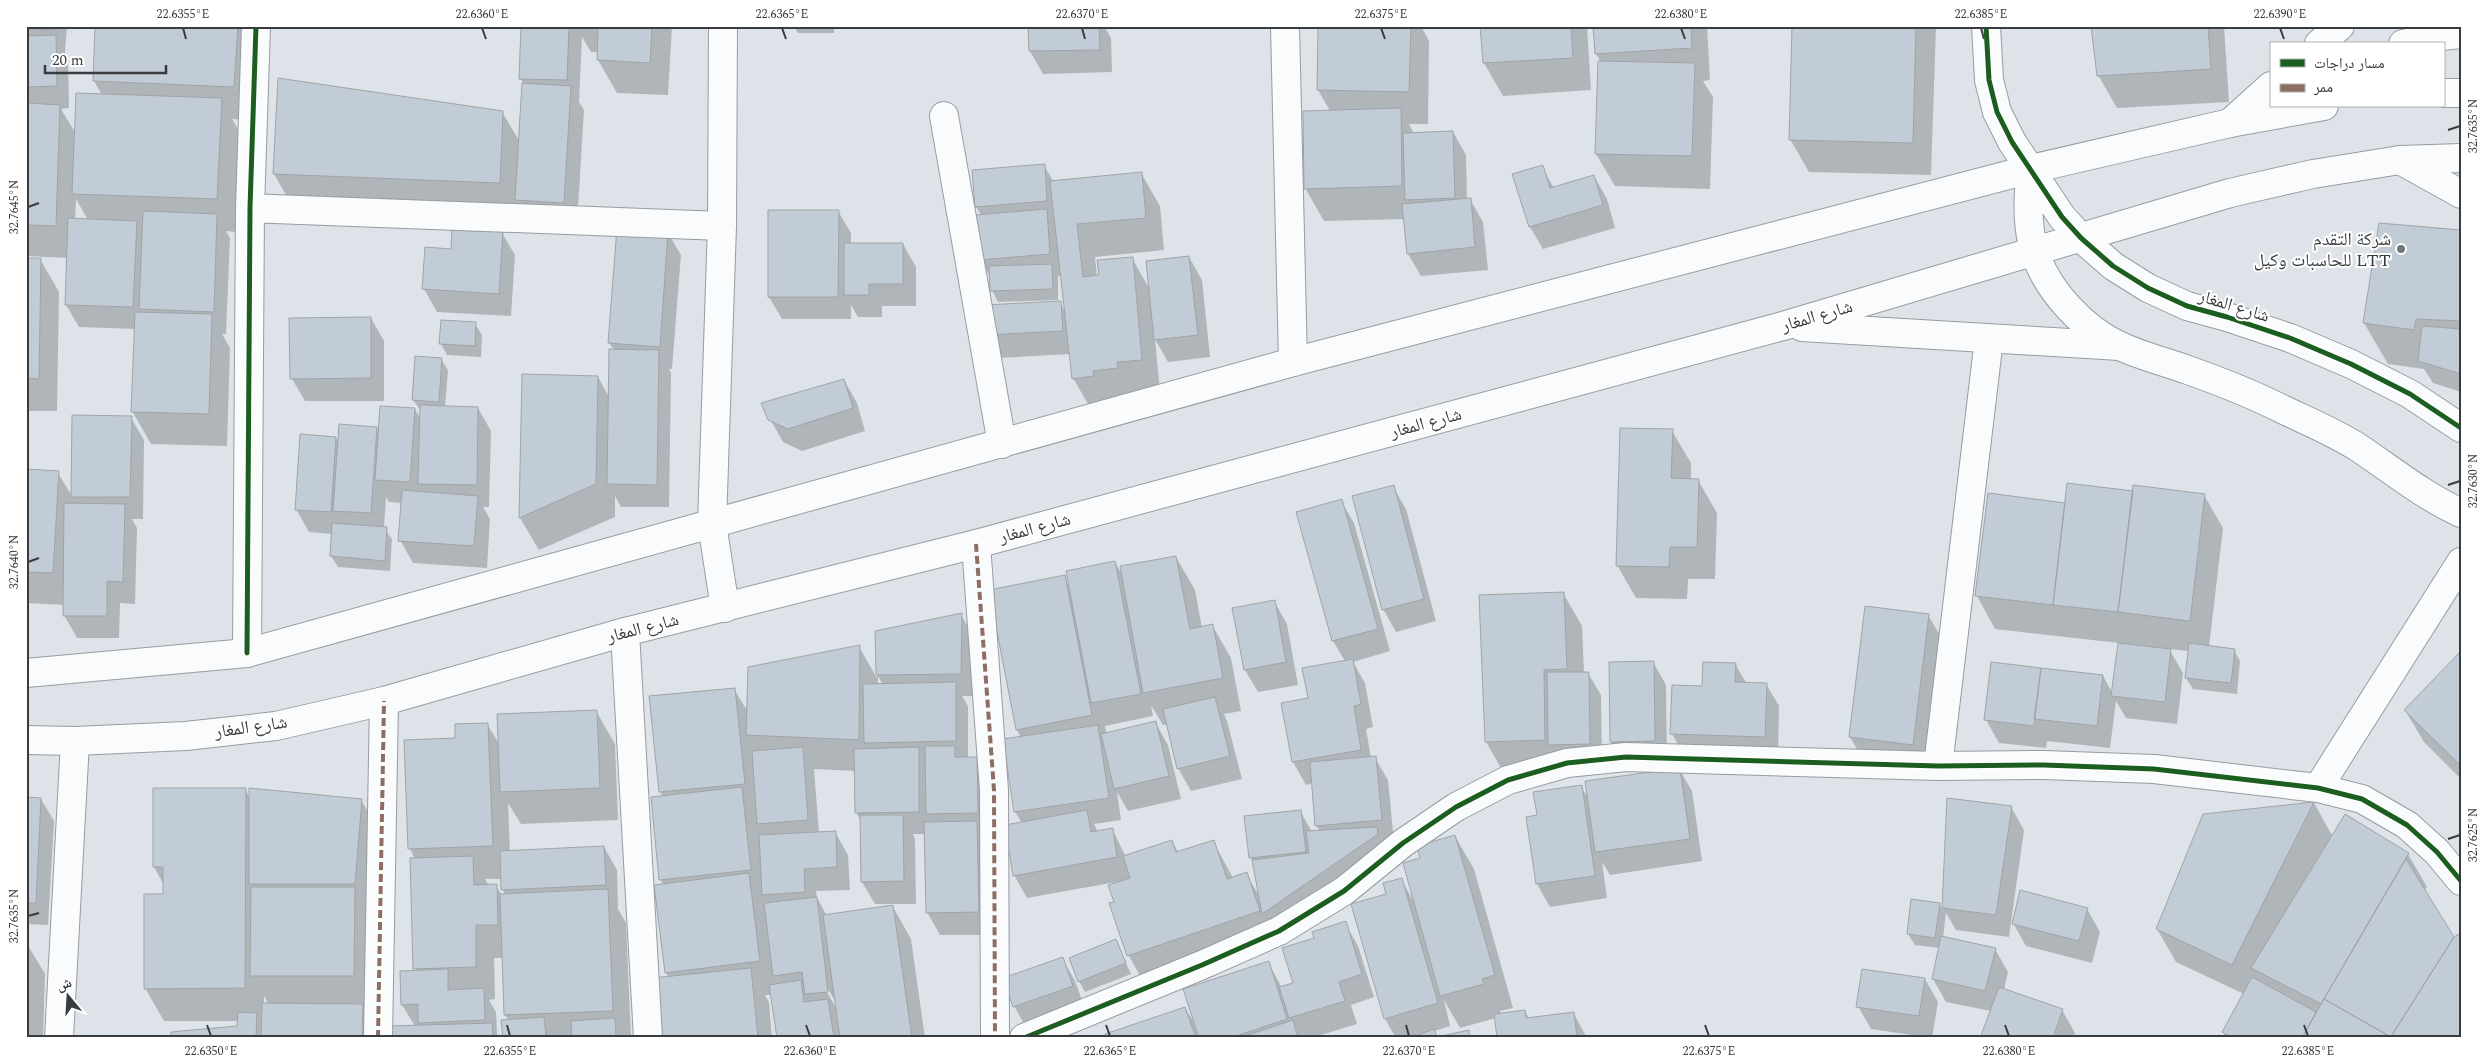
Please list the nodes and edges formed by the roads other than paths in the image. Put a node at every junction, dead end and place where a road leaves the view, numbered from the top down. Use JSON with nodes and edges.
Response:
{"nodes":[{"id":1,"x":256,"y":26,"type":"edge"},
{"id":2,"x":723,"y":26,"type":"edge"},
{"id":3,"x":1285,"y":26,"type":"edge"},
{"id":4,"x":1986,"y":26,"type":"edge"},
{"id":5,"x":2340,"y":26,"type":"edge"},
{"id":6,"x":2461,"y":34,"type":"edge"},
{"id":7,"x":2322,"y":42,"type":"edge"},
{"id":8,"x":2412,"y":42,"type":"edge"},
{"id":9,"x":2270,"y":87,"type":"edge"},
{"id":10,"x":2461,"y":92,"type":"edge"},
{"id":11,"x":2444,"y":93,"type":"edge"},
{"id":12,"x":2303,"y":108,"type":"edge"},
{"id":13,"x":944,"y":116,"type":"dead end"},
{"id":14,"x":2230,"y":123,"type":"junction"},
{"id":15,"x":2461,"y":158,"type":"edge"},
{"id":16,"x":2400,"y":160,"type":"junction"},
{"id":17,"x":2031,"y":169,"type":"junction"},
{"id":18,"x":2461,"y":194,"type":"edge"},
{"id":19,"x":250,"y":208,"type":"junction"},
{"id":20,"x":722,"y":226,"type":"junction"},
{"id":21,"x":2081,"y":238,"type":"junction"},
{"id":22,"x":2033,"y":253,"type":"junction"},
{"id":23,"x":1783,"y":326,"type":"junction"},
{"id":24,"x":1989,"y":339,"type":"junction"},
{"id":25,"x":2120,"y":346,"type":"junction"},
{"id":26,"x":1293,"y":362,"type":"junction"},
{"id":27,"x":2461,"y":428,"type":"edge"},
{"id":28,"x":1002,"y":444,"type":"junction"},
{"id":29,"x":2461,"y":513,"type":"edge"},
{"id":30,"x":712,"y":524,"type":"junction"},
{"id":31,"x":976,"y":544,"type":"junction"},
{"id":32,"x":2461,"y":562,"type":"edge"},
{"id":33,"x":725,"y":608,"type":"junction"},
{"id":34,"x":625,"y":632,"type":"junction"},
{"id":35,"x":247,"y":653,"type":"junction"},
{"id":36,"x":26,"y":673,"type":"edge"},
{"id":37,"x":384,"y":701,"type":"junction"},
{"id":38,"x":26,"y":740,"type":"edge"},
{"id":39,"x":74,"y":741,"type":"junction"},
{"id":40,"x":1938,"y":766,"type":"junction"},
{"id":41,"x":2318,"y":788,"type":"junction"},
{"id":42,"x":2461,"y":881,"type":"edge"},
{"id":43,"x":59,"y":1038,"type":"edge"},
{"id":44,"x":378,"y":1038,"type":"edge"},
{"id":45,"x":648,"y":1038,"type":"edge"},
{"id":46,"x":995,"y":1038,"type":"edge"},
{"id":47,"x":1024,"y":1038,"type":"edge"}],
"edges":[{"from":1,"to":19,"type":"street"},
{"from":2,"to":20,"type":"street"},
{"from":3,"to":26,"type":"street"},
{"from":4,"to":17,"type":"street","name":"شارع المغار"},
{"from":5,"to":7,"type":"street"},
{"from":6,"to":8,"type":"street"},
{"from":9,"to":14,"type":"street"},
{"from":10,"to":11,"type":"street"},
{"from":12,"to":14,"type":"street"},
{"from":13,"to":28,"type":"street"},
{"from":14,"to":17,"type":"street"},
{"from":15,"to":16,"type":"street"},
{"from":16,"to":18,"type":"street"},
{"from":16,"to":21,"type":"street"},
{"from":17,"to":21,"type":"street","name":"شارع المغار"},
{"from":17,"to":22,"type":"street"},
{"from":17,"to":26,"type":"street"},
{"from":19,"to":20,"type":"street"},
{"from":19,"to":35,"type":"street"},
{"from":20,"to":30,"type":"street"},
{"from":21,"to":22,"type":"street","name":"شارع المغار"},
{"from":21,"to":27,"type":"street","name":"شارع المغار"},
{"from":22,"to":23,"type":"street","name":"شارع المغار"},
{"from":22,"to":25,"type":"street"},
{"from":23,"to":24,"type":"street"},
{"from":23,"to":31,"type":"street","name":"شارع المغار"},
{"from":24,"to":25,"type":"street"},
{"from":24,"to":40,"type":"street"},
{"from":25,"to":29,"type":"street"},
{"from":26,"to":28,"type":"street"},
{"from":28,"to":30,"type":"street"},
{"from":30,"to":33,"type":"street"},
{"from":30,"to":35,"type":"street"},
{"from":31,"to":33,"type":"street","name":"شارع المغار"},
{"from":31,"to":46,"type":"street"},
{"from":32,"to":41,"type":"street"},
{"from":33,"to":34,"type":"street","name":"شارع المغار"},
{"from":34,"to":37,"type":"street","name":"شارع المغار"},
{"from":34,"to":45,"type":"street"},
{"from":35,"to":36,"type":"street"},
{"from":37,"to":39,"type":"street","name":"شارع المغار"},
{"from":37,"to":44,"type":"street"},
{"from":38,"to":39,"type":"street","name":"شارع المغار"},
{"from":39,"to":43,"type":"street"},
{"from":40,"to":41,"type":"street"},
{"from":40,"to":47,"type":"street"},
{"from":41,"to":42,"type":"street"}]}
